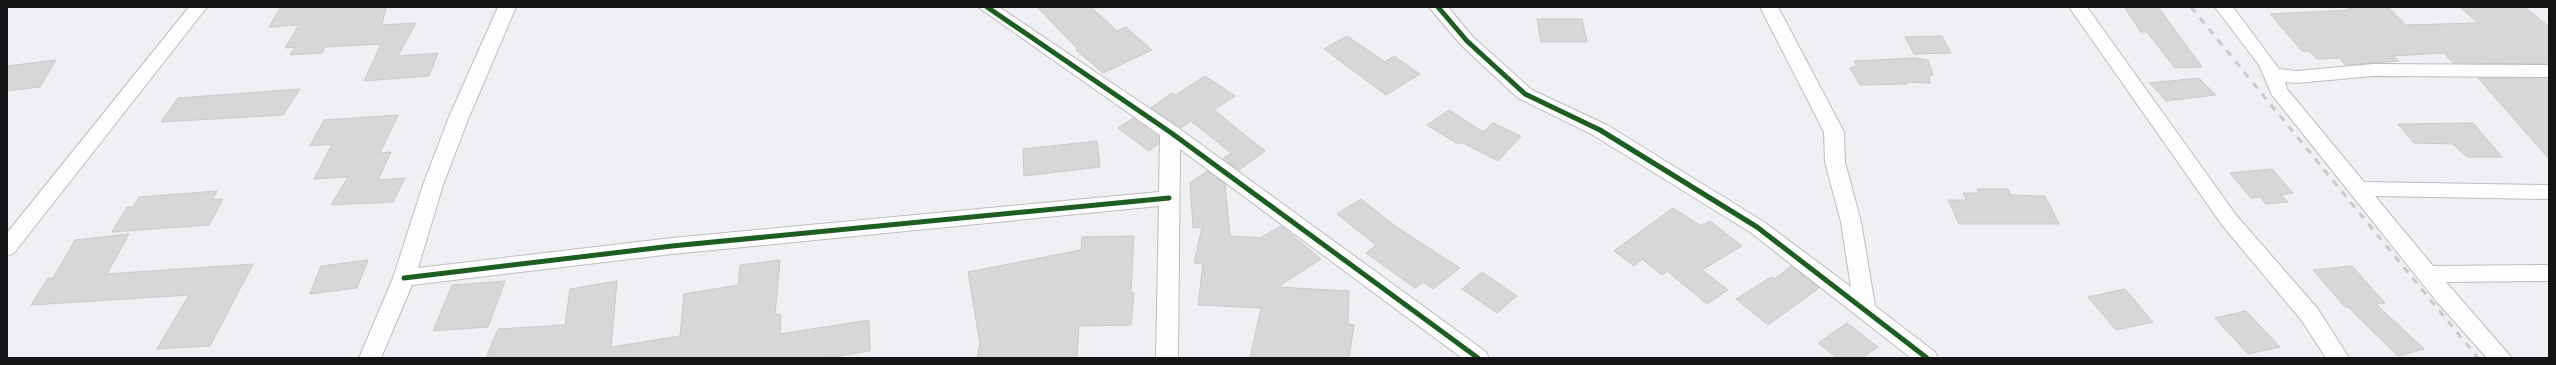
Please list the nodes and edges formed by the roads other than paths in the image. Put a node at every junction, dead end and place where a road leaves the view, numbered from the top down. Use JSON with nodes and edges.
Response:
{"nodes":[{"id":1,"x":198,"y":7,"type":"edge"},
{"id":2,"x":507,"y":7,"type":"edge"},
{"id":3,"x":987,"y":7,"type":"edge"},
{"id":4,"x":1438,"y":7,"type":"edge"},
{"id":5,"x":1769,"y":7,"type":"edge"},
{"id":6,"x":2078,"y":7,"type":"edge"},
{"id":7,"x":2224,"y":7,"type":"edge"},
{"id":8,"x":2549,"y":71,"type":"edge"},
{"id":9,"x":2273,"y":75,"type":"junction"},
{"id":10,"x":1170,"y":132,"type":"junction"},
{"id":11,"x":2358,"y":189,"type":"junction"},
{"id":12,"x":2549,"y":192,"type":"edge"},
{"id":13,"x":1169,"y":198,"type":"junction"},
{"id":14,"x":7,"y":248,"type":"edge"},
{"id":15,"x":2549,"y":273,"type":"edge"},
{"id":16,"x":2428,"y":274,"type":"junction"},
{"id":17,"x":404,"y":278,"type":"junction"},
{"id":18,"x":1865,"y":311,"type":"junction"},
{"id":19,"x":370,"y":358,"type":"edge"},
{"id":20,"x":1168,"y":358,"type":"edge"},
{"id":21,"x":1478,"y":358,"type":"edge"},
{"id":22,"x":1927,"y":358,"type":"edge"},
{"id":23,"x":2338,"y":358,"type":"edge"},
{"id":24,"x":2501,"y":358,"type":"edge"}],
"edges":[{"from":1,"to":14,"type":"street"},
{"from":2,"to":17,"type":"street"},
{"from":3,"to":10,"type":"street"},
{"from":4,"to":18,"type":"street"},
{"from":5,"to":18,"type":"street"},
{"from":6,"to":23,"type":"street"},
{"from":7,"to":9,"type":"street"},
{"from":8,"to":9,"type":"street"},
{"from":9,"to":11,"type":"street"},
{"from":10,"to":13,"type":"street"},
{"from":10,"to":21,"type":"street"},
{"from":11,"to":12,"type":"street"},
{"from":11,"to":16,"type":"street"},
{"from":13,"to":17,"type":"street"},
{"from":13,"to":20,"type":"street"},
{"from":15,"to":16,"type":"street"},
{"from":16,"to":24,"type":"street"},
{"from":17,"to":19,"type":"street"},
{"from":18,"to":22,"type":"street"}]}
